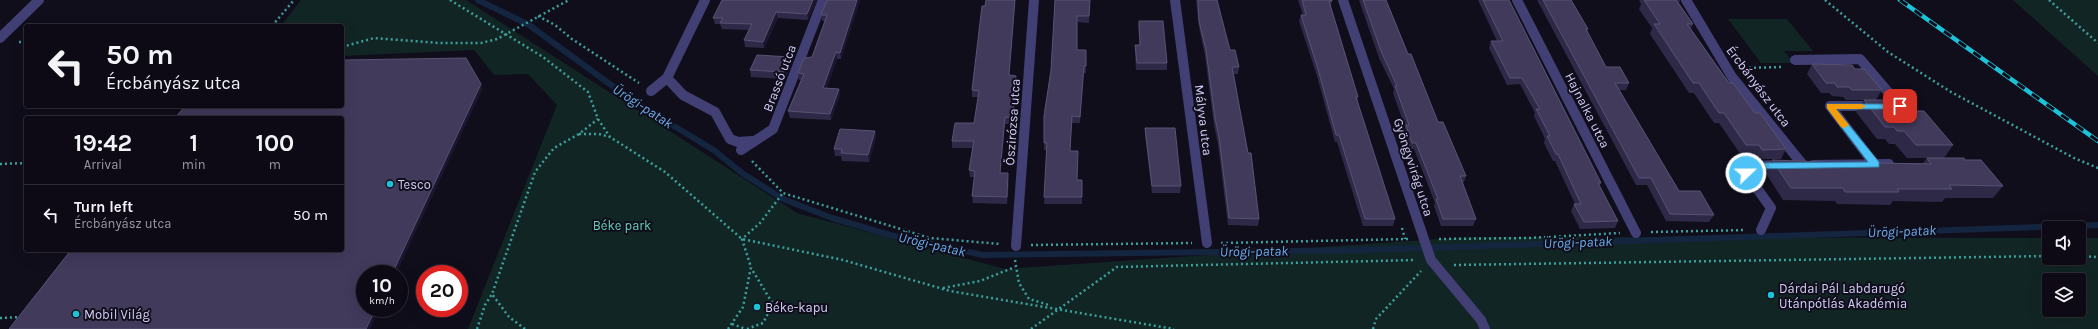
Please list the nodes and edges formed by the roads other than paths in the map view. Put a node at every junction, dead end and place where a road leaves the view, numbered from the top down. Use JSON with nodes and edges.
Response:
{"nodes":[{"id":1,"x":39,"y":0,"type":"edge"},
{"id":2,"x":705,"y":0,"type":"edge"},
{"id":3,"x":823,"y":0,"type":"edge"},
{"id":4,"x":1034,"y":0,"type":"edge"},
{"id":5,"x":1175,"y":0,"type":"edge"},
{"id":6,"x":1343,"y":0,"type":"edge"},
{"id":7,"x":1516,"y":0,"type":"edge"},
{"id":8,"x":1686,"y":0,"type":"edge"},
{"id":9,"x":0,"y":38,"type":"edge"},
{"id":10,"x":1797,"y":60,"type":"road end"},
{"id":11,"x":667,"y":78,"type":"junction"},
{"id":12,"x":651,"y":91,"type":"road end"},
{"id":13,"x":756,"y":141,"type":"junction"},
{"id":14,"x":741,"y":150,"type":"road end"},
{"id":15,"x":1902,"y":164,"type":"edge"},
{"id":16,"x":1803,"y":165,"type":"junction"},
{"id":17,"x":1875,"y":165,"type":"junction"},
{"id":18,"x":1761,"y":230,"type":"road end"},
{"id":19,"x":1636,"y":233,"type":"road end"},
{"id":20,"x":1207,"y":243,"type":"dead end"},
{"id":21,"x":1016,"y":246,"type":"road end"},
{"id":22,"x":1485,"y":329,"type":"edge"}],
"edges":[{"from":1,"to":9,"type":"street"},
{"from":2,"to":11,"type":"street"},
{"from":3,"to":13,"type":"street","name":"Brassó utca"},
{"from":4,"to":21,"type":"street","name":"Őszirózsa utca"},
{"from":5,"to":20,"type":"street","name":"Mályva utca"},
{"from":6,"to":22,"type":"street","name":"Gyöngyvirág utca"},
{"from":7,"to":19,"type":"street","name":"Hajnalka utca"},
{"from":8,"to":16,"type":"street","name":"Ércbányász utca"},
{"from":10,"to":17,"type":"street"},
{"from":11,"to":12,"type":"street"},
{"from":11,"to":13,"type":"street"},
{"from":13,"to":14,"type":"street","name":"Brassó utca"},
{"from":15,"to":17,"type":"street"},
{"from":16,"to":17,"type":"street"},
{"from":16,"to":18,"type":"street"}]}
